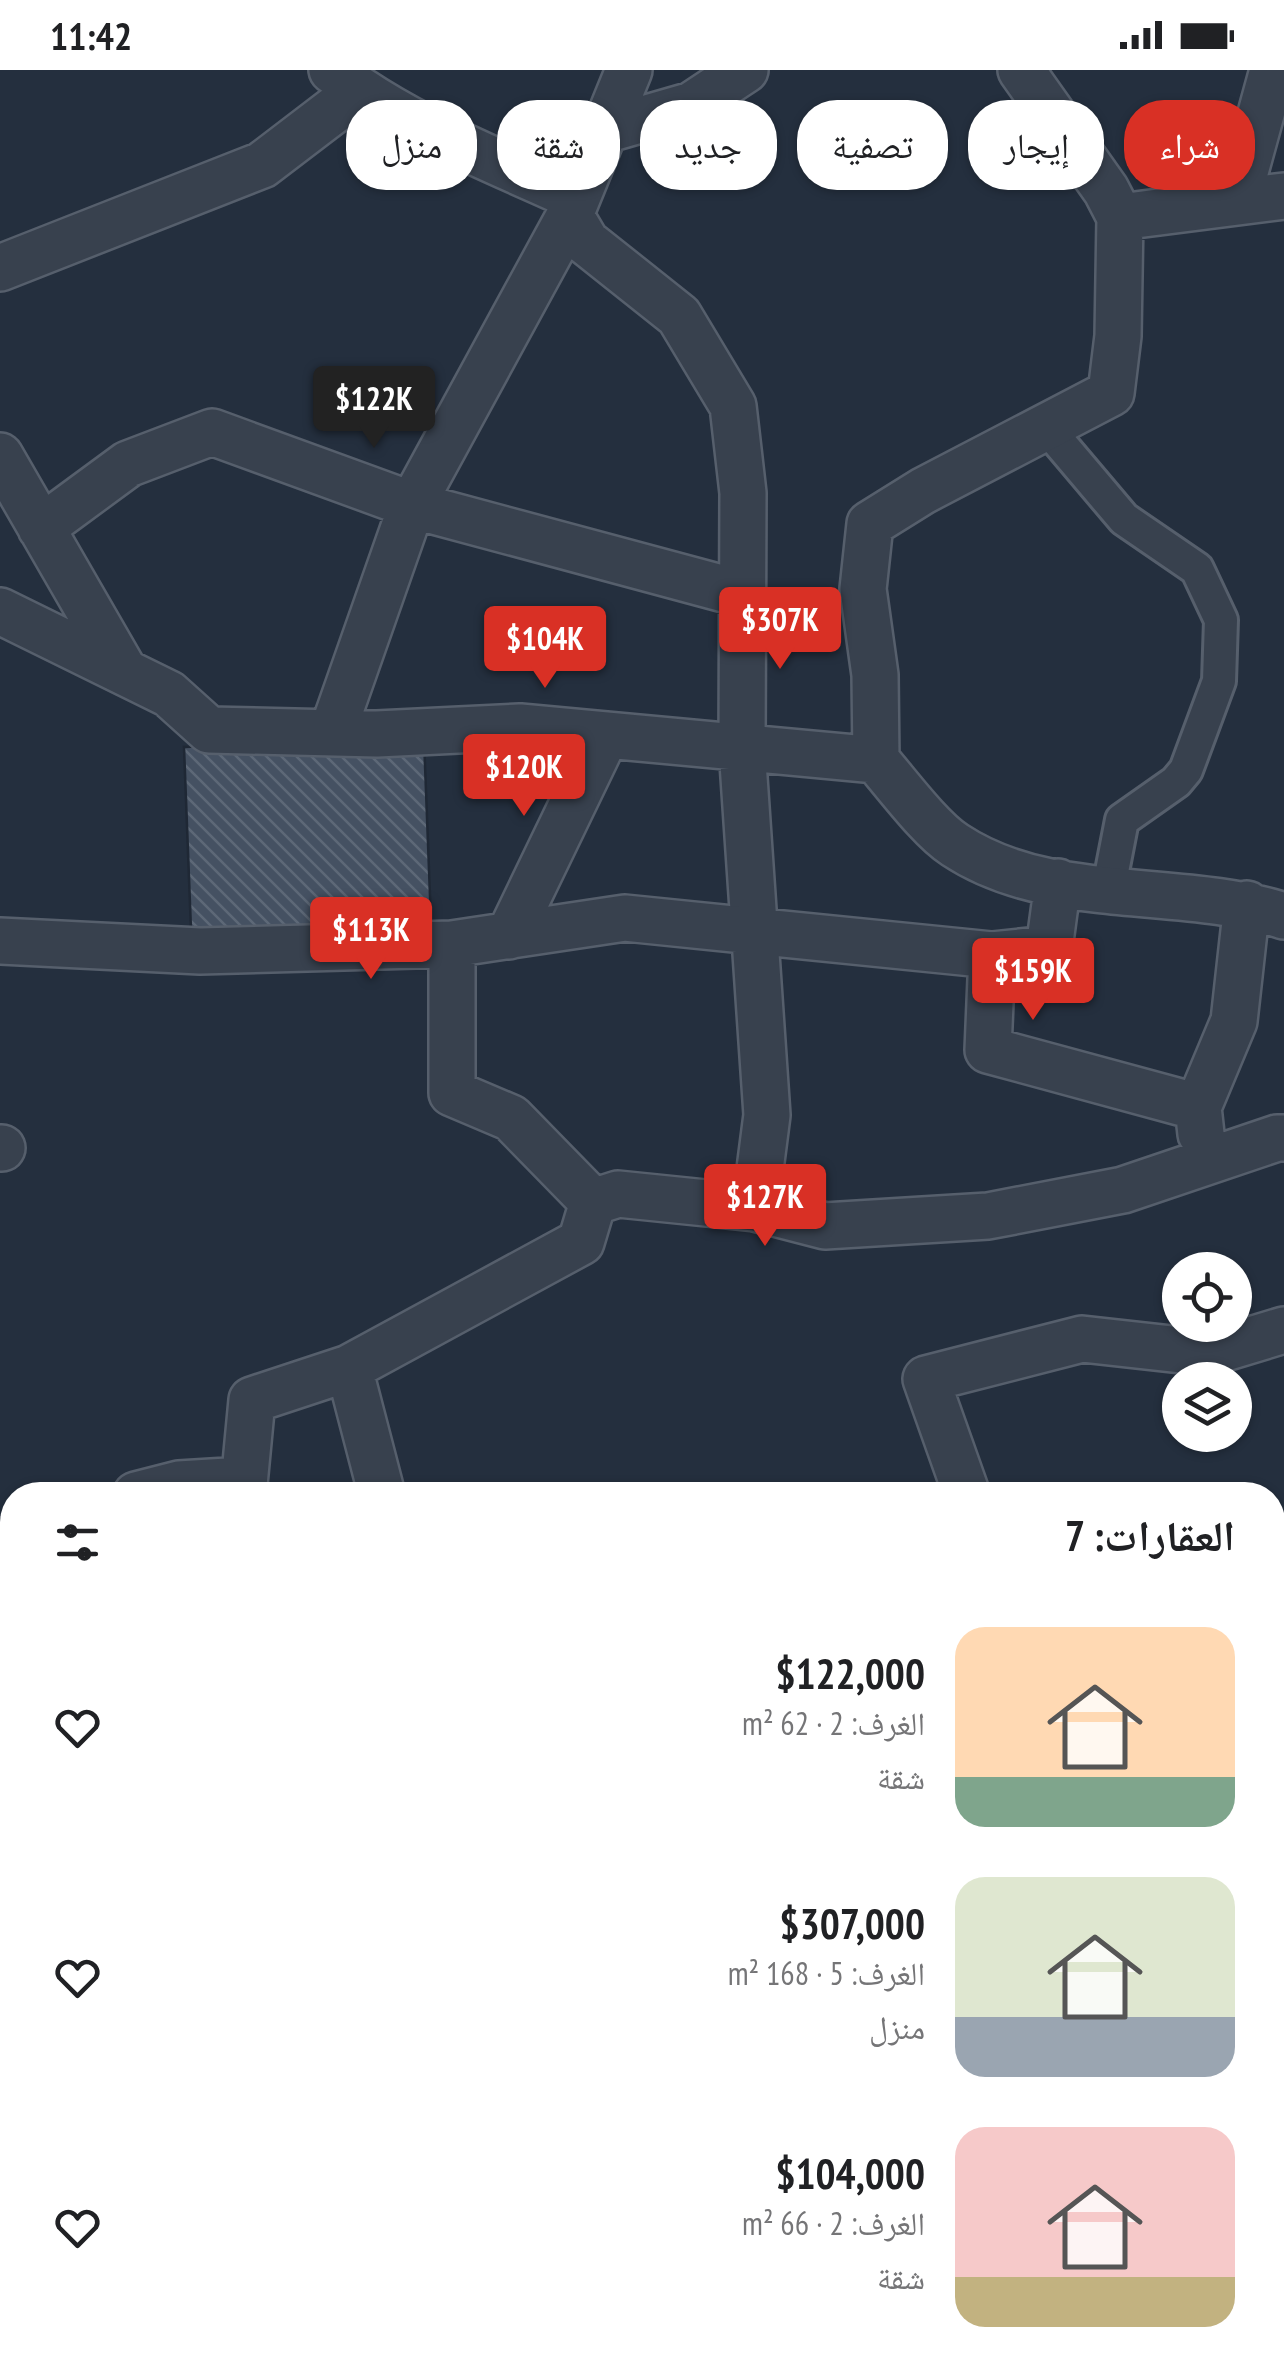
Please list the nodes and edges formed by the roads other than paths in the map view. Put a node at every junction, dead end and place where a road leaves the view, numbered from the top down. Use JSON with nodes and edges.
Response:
{"nodes":[{"id":1,"x":629,"y":70,"type":"edge"},
{"id":2,"x":746,"y":70,"type":"edge"},
{"id":3,"x":1021,"y":70,"type":"edge"},
{"id":4,"x":1274,"y":70,"type":"edge"},
{"id":5,"x":345,"y":80,"type":"edge"},
{"id":6,"x":617,"y":100,"type":"edge"},
{"id":7,"x":620,"y":126,"type":"edge"},
{"id":8,"x":581,"y":190,"type":"edge"},
{"id":9,"x":1284,"y":196,"type":"edge"},
{"id":10,"x":1237,"y":201,"type":"junction"},
{"id":11,"x":574,"y":206,"type":"junction"},
{"id":12,"x":1120,"y":217,"type":"junction"},
{"id":13,"x":0,"y":268,"type":"edge"},
{"id":14,"x":1047,"y":428,"type":"junction"},
{"id":15,"x":0,"y":456,"type":"edge"},
{"id":16,"x":412,"y":505,"type":"junction"},
{"id":17,"x":41,"y":528,"type":"junction"},
{"id":18,"x":743,"y":594,"type":"junction"},
{"id":19,"x":0,"y":611,"type":"edge"},
{"id":20,"x":124,"y":671,"type":"junction"},
{"id":21,"x":332,"y":733,"type":"junction"},
{"id":22,"x":606,"y":735,"type":"junction"},
{"id":23,"x":742,"y":748,"type":"junction"},
{"id":24,"x":876,"y":760,"type":"junction"},
{"id":25,"x":1058,"y":882,"type":"junction"},
{"id":26,"x":1108,"y":892,"type":"junction"},
{"id":27,"x":1265,"y":910,"type":"edge"},
{"id":28,"x":3,"y":932,"type":"edge"},
{"id":29,"x":753,"y":934,"type":"junction"},
{"id":30,"x":510,"y":936,"type":"junction"},
{"id":31,"x":452,"y":944,"type":"junction"},
{"id":32,"x":992,"y":955,"type":"junction"},
{"id":33,"x":1198,"y":1107,"type":"junction"},
{"id":34,"x":1284,"y":1138,"type":"edge"},
{"id":35,"x":1204,"y":1162,"type":"junction"},
{"id":36,"x":593,"y":1202,"type":"junction"},
{"id":37,"x":755,"y":1208,"type":"junction"},
{"id":38,"x":1284,"y":1330,"type":"edge"},
{"id":39,"x":350,"y":1368,"type":"junction"},
{"id":40,"x":244,"y":1482,"type":"edge"},
{"id":41,"x":379,"y":1482,"type":"edge"},
{"id":42,"x":962,"y":1482,"type":"edge"}],
"edges":[{"from":1,"to":6,"type":"street"},
{"from":2,"to":7,"type":"street"},
{"from":3,"to":12,"type":"street"},
{"from":4,"to":10,"type":"street"},
{"from":5,"to":11,"type":"street"},
{"from":5,"to":13,"type":"street"},
{"from":8,"to":11,"type":"street"},
{"from":9,"to":10,"type":"street"},
{"from":10,"to":12,"type":"street"},
{"from":11,"to":16,"type":"street"},
{"from":11,"to":18,"type":"street"},
{"from":12,"to":14,"type":"street"},
{"from":14,"to":24,"type":"street"},
{"from":14,"to":26,"type":"street"},
{"from":15,"to":17,"type":"street"},
{"from":16,"to":17,"type":"street"},
{"from":16,"to":18,"type":"street"},
{"from":16,"to":21,"type":"street"},
{"from":17,"to":20,"type":"street"},
{"from":18,"to":23,"type":"street"},
{"from":19,"to":20,"type":"street"},
{"from":20,"to":21,"type":"street"},
{"from":21,"to":22,"type":"street"},
{"from":22,"to":23,"type":"street"},
{"from":22,"to":30,"type":"street"},
{"from":23,"to":24,"type":"street"},
{"from":23,"to":29,"type":"street"},
{"from":24,"to":25,"type":"street"},
{"from":25,"to":26,"type":"street"},
{"from":25,"to":32,"type":"street"},
{"from":26,"to":27,"type":"street"},
{"from":27,"to":33,"type":"street"},
{"from":28,"to":31,"type":"street"},
{"from":29,"to":30,"type":"street"},
{"from":29,"to":32,"type":"street"},
{"from":29,"to":37,"type":"street"},
{"from":30,"to":31,"type":"street"},
{"from":31,"to":36,"type":"street"},
{"from":32,"to":33,"type":"street"},
{"from":33,"to":35,"type":"street"},
{"from":34,"to":35,"type":"street"},
{"from":35,"to":37,"type":"street"},
{"from":36,"to":37,"type":"street"},
{"from":36,"to":39,"type":"street"},
{"from":38,"to":42,"type":"street"},
{"from":39,"to":40,"type":"street"},
{"from":39,"to":41,"type":"street"}]}
